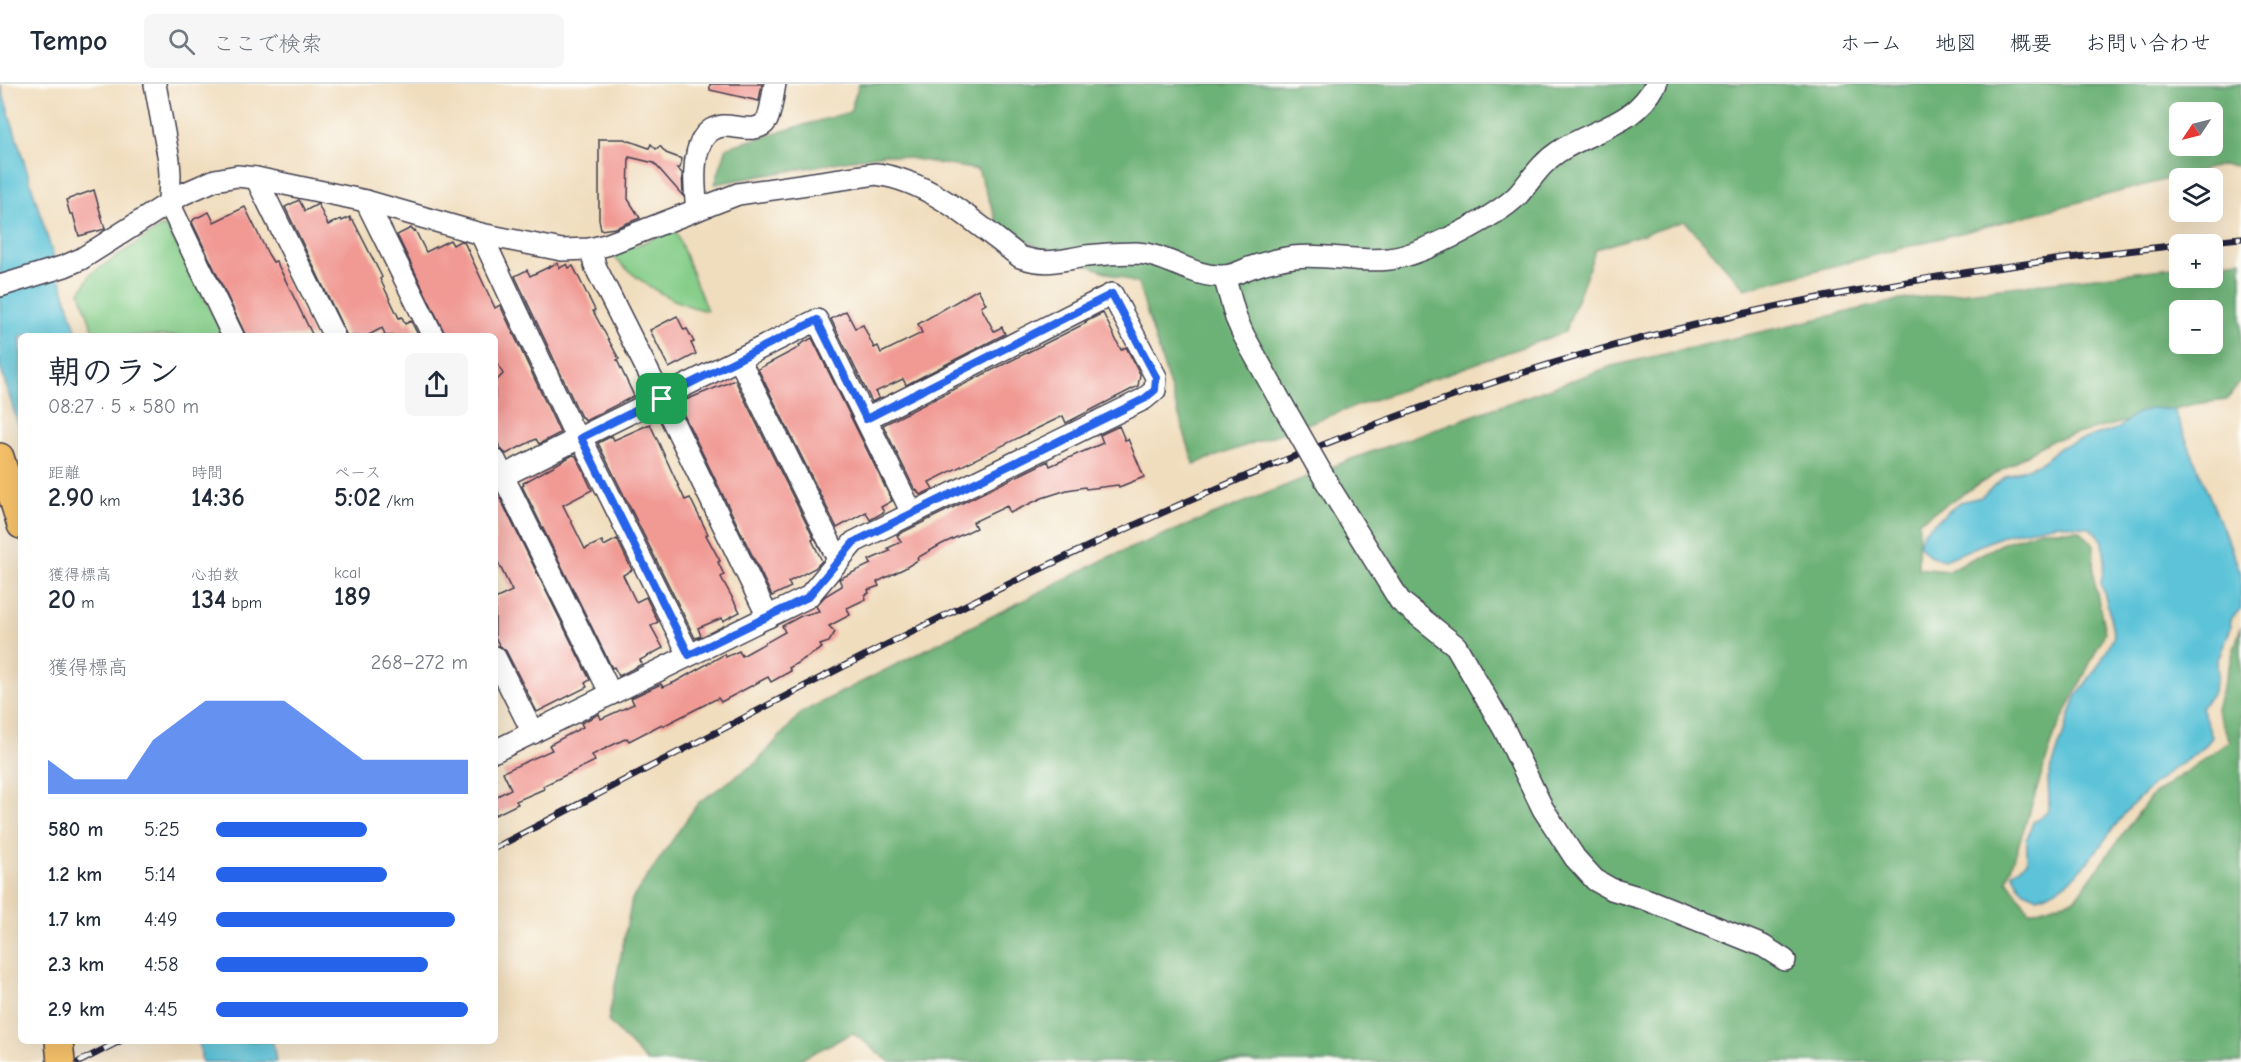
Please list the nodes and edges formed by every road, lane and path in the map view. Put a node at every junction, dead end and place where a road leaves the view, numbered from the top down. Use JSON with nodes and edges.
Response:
{"nodes":[{"id":1,"x":155,"y":84,"type":"edge"},
{"id":2,"x":775,"y":84,"type":"edge"},
{"id":3,"x":1656,"y":84,"type":"edge"},
{"id":4,"x":256,"y":178,"type":"junction"},
{"id":5,"x":366,"y":201,"type":"junction"},
{"id":6,"x":169,"y":203,"type":"junction"},
{"id":7,"x":697,"y":210,"type":"junction"},
{"id":8,"x":481,"y":234,"type":"junction"},
{"id":9,"x":590,"y":249,"type":"junction"},
{"id":10,"x":1224,"y":276,"type":"junction"},
{"id":11,"x":0,"y":286,"type":"edge"},
{"id":12,"x":232,"y":333,"type":"edge"},
{"id":13,"x":333,"y":333,"type":"edge"},
{"id":14,"x":432,"y":333,"type":"edge"},
{"id":15,"x":739,"y":359,"type":"junction"},
{"id":16,"x":662,"y":399,"type":"junction"},
{"id":17,"x":866,"y":419,"type":"junction"},
{"id":18,"x":579,"y":438,"type":"junction"},
{"id":19,"x":0,"y":457,"type":"edge"},
{"id":20,"x":498,"y":472,"type":"edge"},
{"id":21,"x":912,"y":513,"type":"junction"},
{"id":22,"x":18,"y":515,"type":"edge"},
{"id":23,"x":839,"y":561,"type":"junction"},
{"id":24,"x":768,"y":617,"type":"junction"},
{"id":25,"x":689,"y":655,"type":"junction"},
{"id":26,"x":498,"y":663,"type":"edge"},
{"id":27,"x":611,"y":694,"type":"junction"},
{"id":28,"x":533,"y":733,"type":"junction"},
{"id":29,"x":498,"y":750,"type":"edge"},
{"id":30,"x":1785,"y":960,"type":"dead end"},
{"id":31,"x":59,"y":1044,"type":"edge"},
{"id":32,"x":61,"y":1062,"type":"edge"}],
"edges":[{"from":1,"to":6,"type":"street"},
{"from":2,"to":7,"type":"street"},
{"from":3,"to":10,"type":"street"},
{"from":4,"to":5,"type":"street"},
{"from":4,"to":6,"type":"street"},
{"from":4,"to":13,"type":"street"},
{"from":5,"to":8,"type":"street"},
{"from":5,"to":14,"type":"street"},
{"from":6,"to":11,"type":"street"},
{"from":6,"to":12,"type":"street"},
{"from":7,"to":9,"type":"street"},
{"from":7,"to":10,"type":"street"},
{"from":8,"to":9,"type":"street"},
{"from":8,"to":18,"type":"street"},
{"from":9,"to":16,"type":"street"},
{"from":10,"to":30,"type":"street","bridge":true},
{"from":15,"to":16,"type":"street"},
{"from":15,"to":17,"type":"street"},
{"from":15,"to":23,"type":"street"},
{"from":16,"to":18,"type":"street"},
{"from":16,"to":24,"type":"street"},
{"from":17,"to":21,"type":"street"},
{"from":17,"to":21,"type":"street"},
{"from":18,"to":20,"type":"street"},
{"from":18,"to":25,"type":"street"},
{"from":19,"to":22,"type":"main road"},
{"from":20,"to":27,"type":"street"},
{"from":21,"to":23,"type":"street"},
{"from":23,"to":24,"type":"street"},
{"from":24,"to":25,"type":"street"},
{"from":25,"to":27,"type":"street"},
{"from":26,"to":28,"type":"street"},
{"from":27,"to":28,"type":"street"},
{"from":28,"to":29,"type":"street"},
{"from":31,"to":32,"type":"main road"}]}
